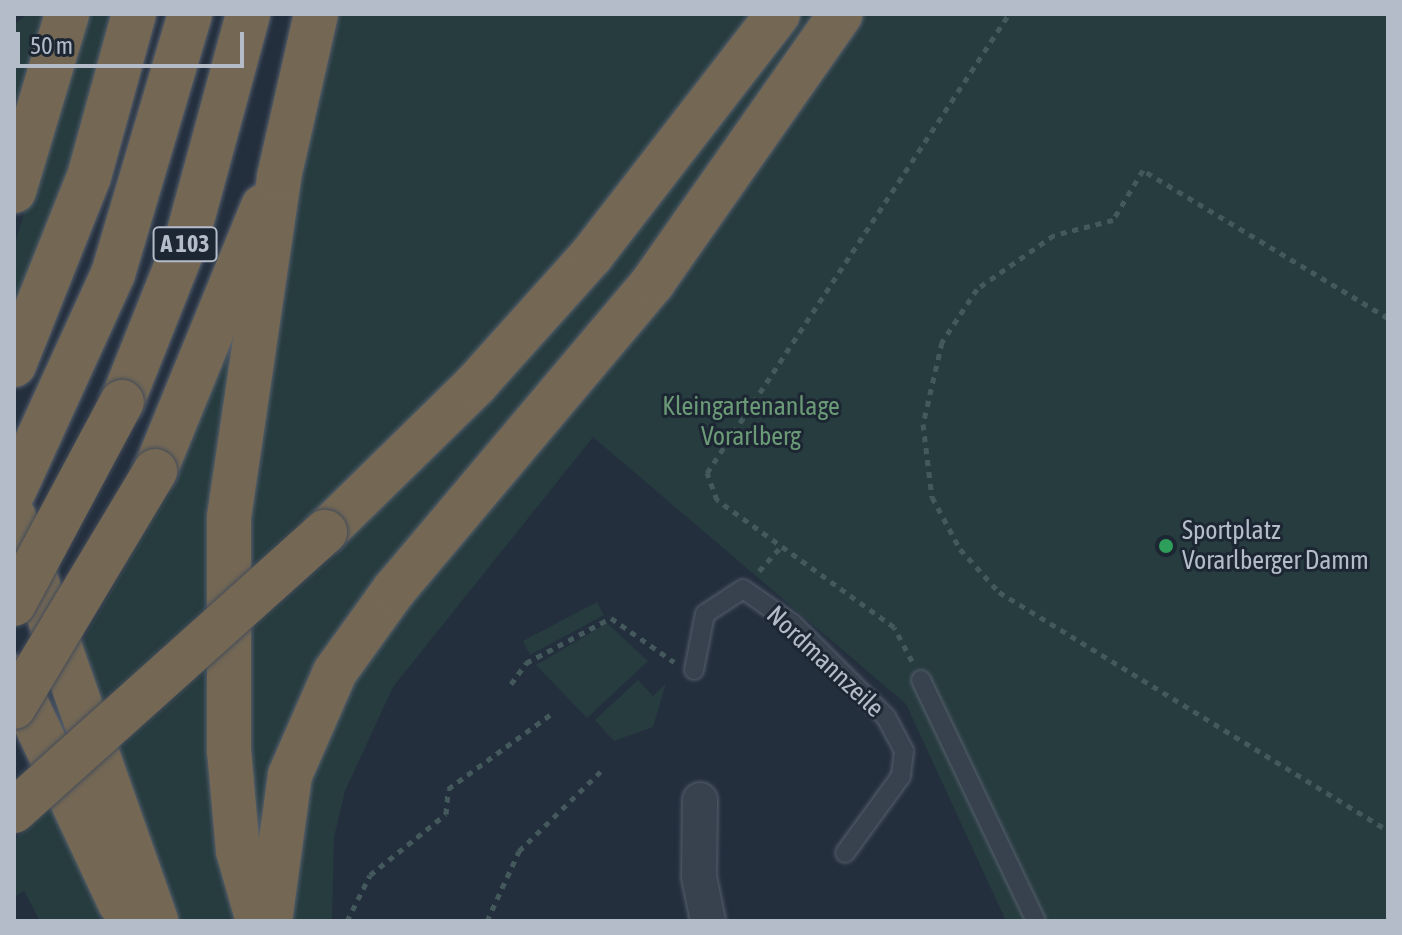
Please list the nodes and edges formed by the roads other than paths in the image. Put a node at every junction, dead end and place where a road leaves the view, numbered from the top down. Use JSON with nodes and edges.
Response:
{"nodes":[{"id":1,"x":67,"y":14,"type":"edge"},
{"id":2,"x":134,"y":14,"type":"edge"},
{"id":3,"x":190,"y":14,"type":"edge"},
{"id":4,"x":248,"y":14,"type":"edge"},
{"id":5,"x":316,"y":14,"type":"edge"},
{"id":6,"x":778,"y":14,"type":"edge"},
{"id":7,"x":841,"y":14,"type":"edge"},
{"id":8,"x":279,"y":177,"type":"junction"},
{"id":9,"x":14,"y":191,"type":"edge"},
{"id":10,"x":14,"y":365,"type":"edge"},
{"id":11,"x":14,"y":491,"type":"edge"},
{"id":12,"x":14,"y":517,"type":"edge"},
{"id":13,"x":14,"y":604,"type":"edge"},
{"id":14,"x":694,"y":670,"type":"road end"},
{"id":15,"x":14,"y":677,"type":"edge"},
{"id":16,"x":921,"y":680,"type":"road end"},
{"id":17,"x":14,"y":707,"type":"edge"},
{"id":18,"x":700,"y":800,"type":"dead end"},
{"id":19,"x":14,"y":811,"type":"edge"},
{"id":20,"x":845,"y":853,"type":"dead end"},
{"id":21,"x":128,"y":921,"type":"edge"},
{"id":22,"x":156,"y":921,"type":"edge"},
{"id":23,"x":258,"y":921,"type":"edge"},
{"id":24,"x":270,"y":921,"type":"edge"},
{"id":25,"x":708,"y":921,"type":"edge"},
{"id":26,"x":1036,"y":921,"type":"edge"}],
"edges":[{"from":1,"to":9,"type":"highway"},
{"from":2,"to":10,"type":"highway"},
{"from":3,"to":11,"type":"highway","number":"A 103"},
{"from":4,"to":13,"type":"highway","number":"A 103","bridge":true},
{"from":5,"to":8,"type":"highway"},
{"from":6,"to":19,"type":"highway","bridge":true},
{"from":7,"to":24,"type":"highway"},
{"from":8,"to":17,"type":"highway","bridge":true},
{"from":8,"to":23,"type":"highway"},
{"from":12,"to":22,"type":"highway"},
{"from":14,"to":20,"type":"lane","name":"Nordmannzeile"},
{"from":15,"to":21,"type":"highway"},
{"from":16,"to":26,"type":"lane"},
{"from":18,"to":25,"type":"street"}]}
